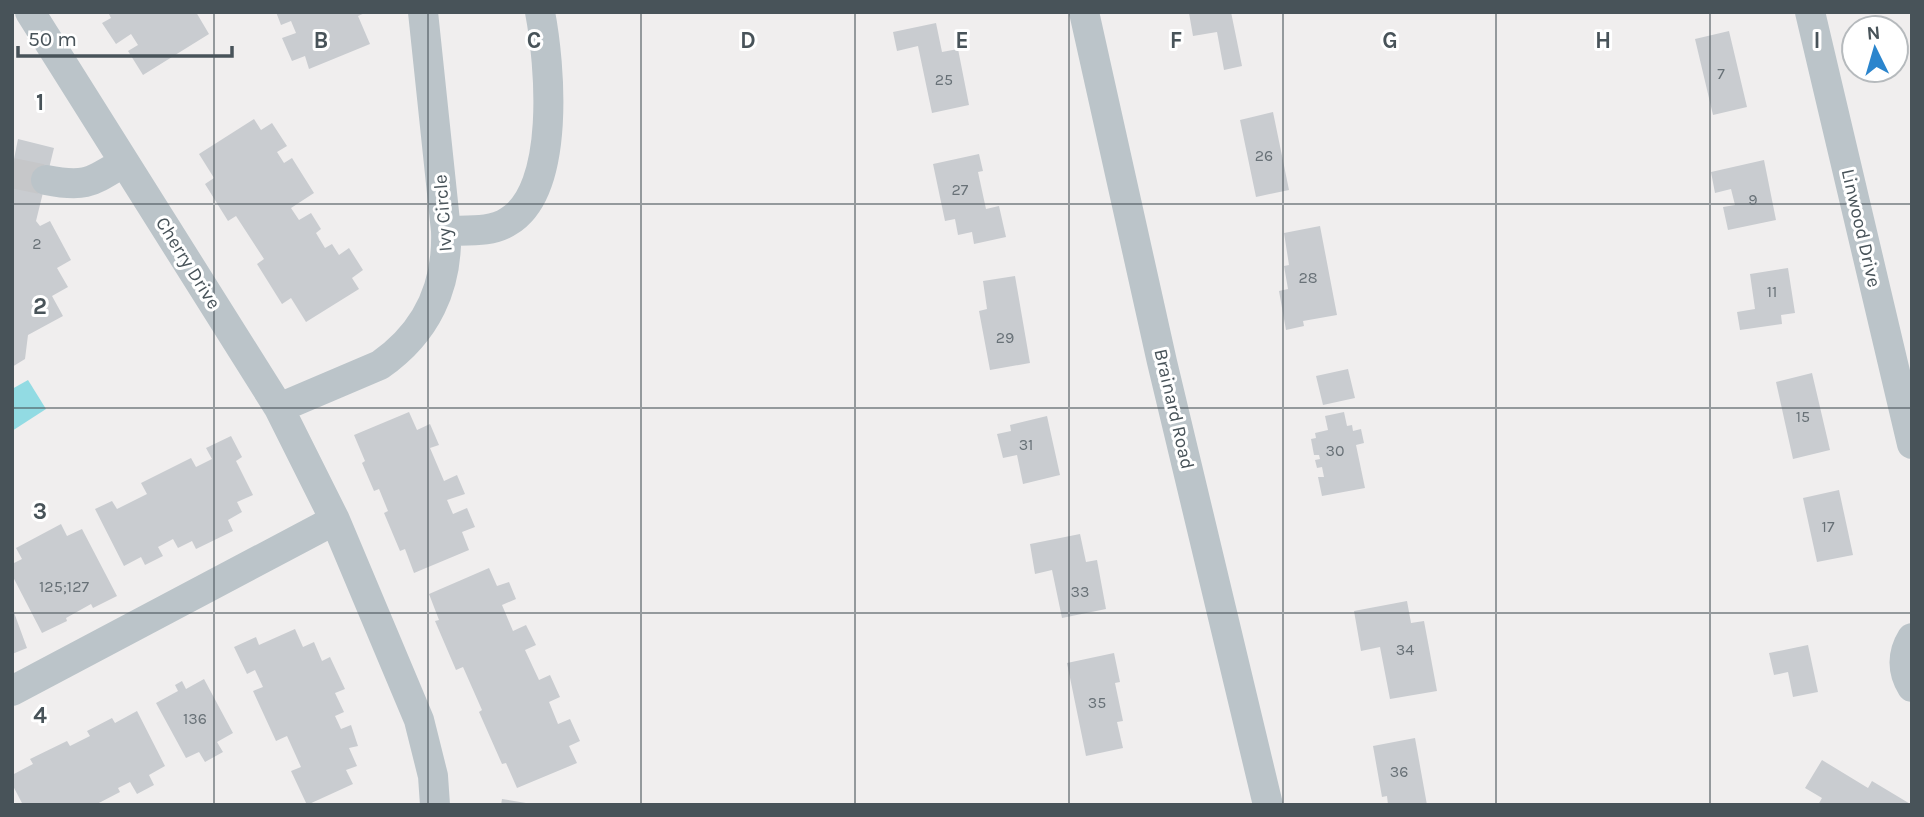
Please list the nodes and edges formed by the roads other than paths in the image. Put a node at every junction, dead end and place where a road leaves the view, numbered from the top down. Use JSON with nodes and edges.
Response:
{"nodes":[{"id":1,"x":24,"y":12,"type":"edge"},
{"id":2,"x":30,"y":12,"type":"edge"},
{"id":3,"x":424,"y":12,"type":"edge"},
{"id":4,"x":540,"y":12,"type":"edge"},
{"id":5,"x":1084,"y":12,"type":"edge"},
{"id":6,"x":1810,"y":12,"type":"edge"},
{"id":7,"x":12,"y":19,"type":"edge"},
{"id":8,"x":124,"y":162,"type":"junction"},
{"id":9,"x":46,"y":180,"type":"tunnel mouth"},
{"id":10,"x":446,"y":231,"type":"junction"},
{"id":11,"x":279,"y":408,"type":"junction"},
{"id":12,"x":1912,"y":443,"type":"edge"},
{"id":13,"x":334,"y":520,"type":"junction"},
{"id":14,"x":1912,"y":638,"type":"edge"},
{"id":15,"x":1912,"y":687,"type":"edge"},
{"id":16,"x":12,"y":691,"type":"edge"},
{"id":17,"x":435,"y":805,"type":"edge"},
{"id":18,"x":1268,"y":805,"type":"edge"}],
"edges":[{"from":1,"to":7,"type":"street"},
{"from":2,"to":8,"type":"street","name":"Cherry Drive"},
{"from":3,"to":10,"type":"street","name":"Ivy Circle"},
{"from":4,"to":10,"type":"street"},
{"from":5,"to":18,"type":"street","name":"Brainard Road"},
{"from":6,"to":12,"type":"street","name":"Linwood Drive"},
{"from":8,"to":9,"type":"street"},
{"from":8,"to":11,"type":"street","name":"Cherry Drive"},
{"from":10,"to":11,"type":"street","name":"Ivy Circle"},
{"from":11,"to":13,"type":"street","name":"Cherry Drive"},
{"from":13,"to":16,"type":"street"},
{"from":13,"to":17,"type":"street","name":"Cherry Drive"},
{"from":14,"to":15,"type":"street"}]}
